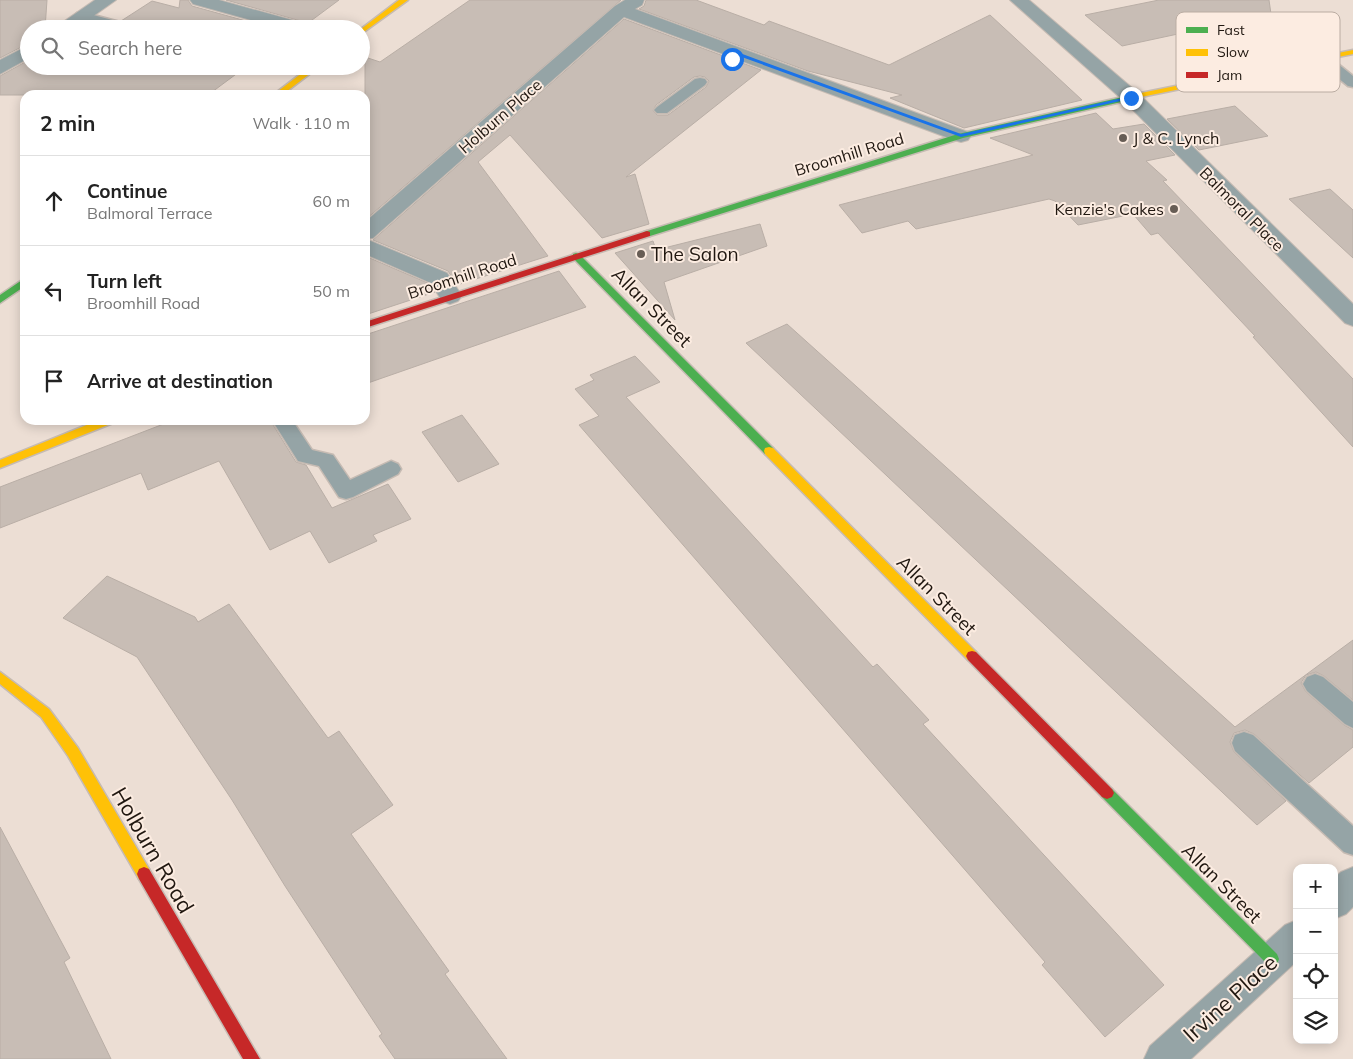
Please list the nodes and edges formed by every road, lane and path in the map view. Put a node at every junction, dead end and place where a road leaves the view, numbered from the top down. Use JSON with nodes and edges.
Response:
{"nodes":[{"id":1,"x":107,"y":0,"type":"edge"},
{"id":2,"x":199,"y":0,"type":"edge"},
{"id":3,"x":404,"y":0,"type":"edge"},
{"id":4,"x":1019,"y":0,"type":"edge"},
{"id":5,"x":629,"y":5,"type":"edge"},
{"id":6,"x":82,"y":16,"type":"junction"},
{"id":7,"x":76,"y":20,"type":"edge"},
{"id":8,"x":97,"y":20,"type":"edge"},
{"id":9,"x":271,"y":20,"type":"edge"},
{"id":10,"x":370,"y":25,"type":"edge"},
{"id":11,"x":1353,"y":52,"type":"edge"},
{"id":12,"x":1340,"y":55,"type":"edge"},
{"id":13,"x":20,"y":56,"type":"edge"},
{"id":14,"x":0,"y":68,"type":"edge"},
{"id":15,"x":1340,"y":73,"type":"edge"},
{"id":16,"x":304,"y":75,"type":"edge"},
{"id":17,"x":700,"y":82,"type":"dead end"},
{"id":18,"x":1353,"y":83,"type":"edge"},
{"id":19,"x":1176,"y":89,"type":"edge"},
{"id":20,"x":284,"y":90,"type":"edge"},
{"id":21,"x":1131,"y":98,"type":"junction"},
{"id":22,"x":662,"y":110,"type":"dead end"},
{"id":23,"x":961,"y":136,"type":"junction"},
{"id":24,"x":370,"y":229,"type":"edge"},
{"id":25,"x":370,"y":248,"type":"edge"},
{"id":26,"x":576,"y":256,"type":"junction"},
{"id":27,"x":20,"y":285,"type":"edge"},
{"id":28,"x":450,"y":296,"type":"junction"},
{"id":29,"x":0,"y":300,"type":"edge"},
{"id":30,"x":1353,"y":318,"type":"edge"},
{"id":31,"x":370,"y":323,"type":"edge"},
{"id":32,"x":97,"y":425,"type":"edge"},
{"id":33,"x":285,"y":425,"type":"edge"},
{"id":34,"x":0,"y":464,"type":"edge"},
{"id":35,"x":391,"y":469,"type":"dead end"},
{"id":36,"x":0,"y":678,"type":"edge"},
{"id":37,"x":1315,"y":684,"type":"dead end"},
{"id":38,"x":1353,"y":717,"type":"edge"},
{"id":39,"x":1244,"y":743,"type":"dead end"},
{"id":40,"x":1353,"y":843,"type":"edge"},
{"id":41,"x":1353,"y":884,"type":"edge"},
{"id":42,"x":1338,"y":898,"type":"edge"},
{"id":43,"x":1285,"y":948,"type":"edge"},
{"id":44,"x":252,"y":1059,"type":"edge"},
{"id":45,"x":1163,"y":1059,"type":"edge"}],
"edges":[{"from":1,"to":6,"type":"street"},
{"from":2,"to":9,"type":"street"},
{"from":3,"to":10,"type":"street"},
{"from":4,"to":21,"type":"street","name":"Balmoral Place"},
{"from":5,"to":23,"type":"street"},
{"from":5,"to":24,"type":"street","name":"Holburn Place"},
{"from":6,"to":7,"type":"street"},
{"from":6,"to":8,"type":"lane"},
{"from":11,"to":12,"type":"street","name":"Broomhill Road"},
{"from":13,"to":14,"type":"street"},
{"from":15,"to":18,"type":"lane"},
{"from":16,"to":20,"type":"street"},
{"from":17,"to":22,"type":"lane"},
{"from":19,"to":21,"type":"street","name":"Broomhill Road"},
{"from":21,"to":23,"type":"street","name":"Broomhill Road"},
{"from":21,"to":30,"type":"street","name":"Balmoral Place"},
{"from":23,"to":26,"type":"street","name":"Broomhill Road"},
{"from":25,"to":28,"type":"street"},
{"from":26,"to":28,"type":"street","name":"Broomhill Road"},
{"from":26,"to":43,"type":"street","name":"Allan Street"},
{"from":27,"to":29,"type":"street"},
{"from":28,"to":31,"type":"street","name":"Broomhill Road"},
{"from":32,"to":34,"type":"street"},
{"from":33,"to":35,"type":"lane"},
{"from":36,"to":44,"type":"street","name":"Holburn Road"},
{"from":37,"to":38,"type":"lane"},
{"from":39,"to":40,"type":"lane"},
{"from":41,"to":42,"type":"street"},
{"from":43,"to":45,"type":"street","name":"Irvine Place"}]}
